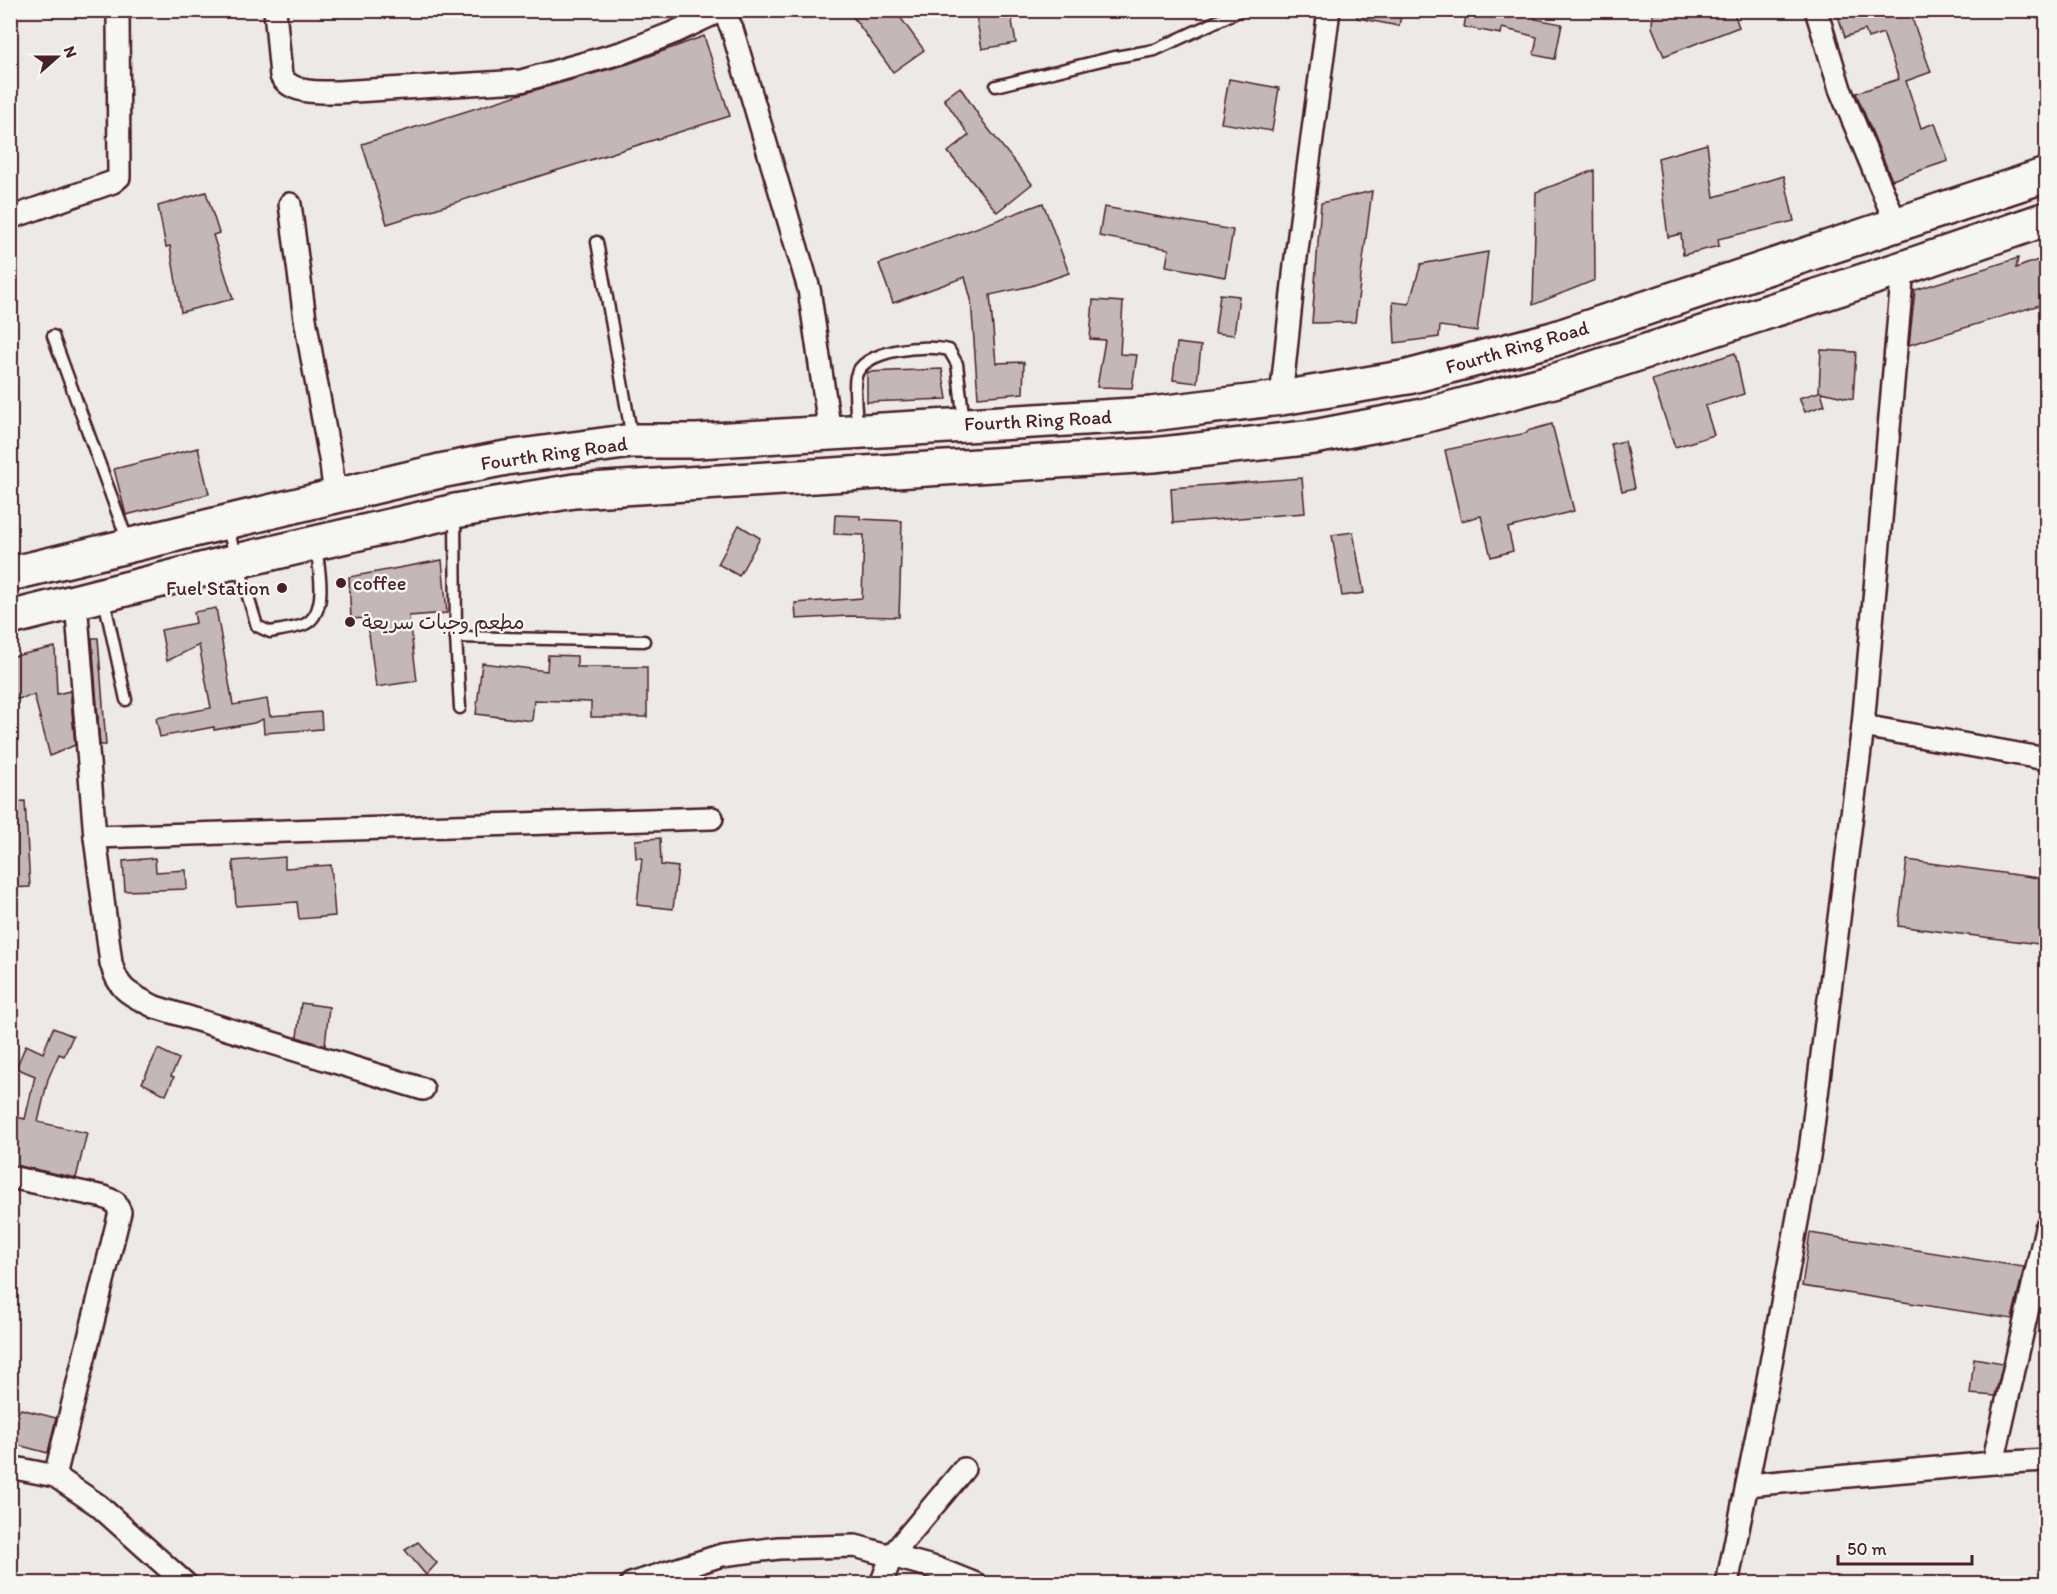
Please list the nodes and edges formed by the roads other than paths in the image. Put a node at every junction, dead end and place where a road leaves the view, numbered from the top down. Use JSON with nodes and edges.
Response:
{"nodes":[{"id":1,"x":118,"y":10,"type":"edge"},
{"id":2,"x":275,"y":10,"type":"edge"},
{"id":3,"x":722,"y":10,"type":"edge"},
{"id":4,"x":1241,"y":10,"type":"edge"},
{"id":5,"x":1329,"y":10,"type":"edge"},
{"id":6,"x":1816,"y":10,"type":"edge"},
{"id":7,"x":996,"y":86,"type":"dead end"},
{"id":8,"x":2046,"y":175,"type":"edge"},
{"id":9,"x":290,"y":204,"type":"dead end"},
{"id":10,"x":10,"y":218,"type":"edge"},
{"id":11,"x":2046,"y":219,"type":"edge"},
{"id":12,"x":1897,"y":226,"type":"junction"},
{"id":13,"x":597,"y":242,"type":"dead end"},
{"id":14,"x":1903,"y":268,"type":"junction"},
{"id":15,"x":53,"y":336,"type":"dead end"},
{"id":16,"x":1281,"y":398,"type":"junction"},
{"id":17,"x":964,"y":425,"type":"junction"},
{"id":18,"x":844,"y":432,"type":"junction"},
{"id":19,"x":632,"y":441,"type":"junction"},
{"id":20,"x":334,"y":497,"type":"junction"},
{"id":21,"x":455,"y":511,"type":"junction"},
{"id":22,"x":225,"y":521,"type":"junction"},
{"id":23,"x":315,"y":543,"type":"junction"},
{"id":24,"x":129,"y":545,"type":"junction"},
{"id":25,"x":237,"y":561,"type":"junction"},
{"id":26,"x":10,"y":574,"type":"edge"},
{"id":27,"x":89,"y":599,"type":"junction"},
{"id":28,"x":10,"y":618,"type":"edge"},
{"id":29,"x":456,"y":638,"type":"junction"},
{"id":30,"x":644,"y":641,"type":"dead end"},
{"id":31,"x":126,"y":700,"type":"dead end"},
{"id":32,"x":460,"y":708,"type":"dead end"},
{"id":33,"x":1863,"y":726,"type":"junction"},
{"id":34,"x":2046,"y":759,"type":"edge"},
{"id":35,"x":712,"y":818,"type":"dead end"},
{"id":36,"x":95,"y":837,"type":"junction"},
{"id":37,"x":423,"y":1089,"type":"dead end"},
{"id":38,"x":10,"y":1177,"type":"edge"},
{"id":39,"x":2046,"y":1228,"type":"edge"},
{"id":40,"x":2046,"y":1460,"type":"edge"},
{"id":41,"x":1993,"y":1463,"type":"junction"},
{"id":42,"x":10,"y":1467,"type":"edge"},
{"id":43,"x":964,"y":1468,"type":"dead end"},
{"id":44,"x":55,"y":1476,"type":"junction"},
{"id":45,"x":1747,"y":1485,"type":"junction"},
{"id":46,"x":892,"y":1555,"type":"junction"},
{"id":47,"x":667,"y":1578,"type":"edge"},
{"id":48,"x":186,"y":1584,"type":"edge"},
{"id":49,"x":631,"y":1584,"type":"edge"},
{"id":50,"x":880,"y":1584,"type":"edge"},
{"id":51,"x":976,"y":1584,"type":"edge"},
{"id":52,"x":1727,"y":1584,"type":"edge"}],
"edges":[{"from":1,"to":10,"type":"street"},
{"from":2,"to":3,"type":"street"},
{"from":3,"to":18,"type":"street"},
{"from":4,"to":7,"type":"lane"},
{"from":5,"to":16,"type":"street"},
{"from":6,"to":12,"type":"street"},
{"from":8,"to":12,"type":"main road","name":"Fourth Ring Road"},
{"from":9,"to":20,"type":"street"},
{"from":11,"to":14,"type":"main road","name":"Fourth Ring Road"},
{"from":12,"to":16,"type":"main road","name":"Fourth Ring Road"},
{"from":13,"to":19,"type":"lane"},
{"from":14,"to":21,"type":"main road","name":"Fourth Ring Road"},
{"from":14,"to":33,"type":"street"},
{"from":15,"to":24,"type":"lane"},
{"from":16,"to":17,"type":"main road","name":"Fourth Ring Road"},
{"from":17,"to":18,"type":"main road","name":"Fourth Ring Road"},
{"from":17,"to":18,"type":"lane"},
{"from":18,"to":19,"type":"main road","name":"Fourth Ring Road"},
{"from":19,"to":20,"type":"main road","name":"Fourth Ring Road"},
{"from":20,"to":22,"type":"main road","name":"Fourth Ring Road"},
{"from":21,"to":23,"type":"main road","name":"Fourth Ring Road"},
{"from":21,"to":29,"type":"lane"},
{"from":22,"to":24,"type":"main road","name":"Fourth Ring Road"},
{"from":22,"to":25,"type":"lane"},
{"from":23,"to":25,"type":"main road","name":"Fourth Ring Road"},
{"from":23,"to":25,"type":"lane"},
{"from":24,"to":26,"type":"main road","name":"Fourth Ring Road"},
{"from":25,"to":27,"type":"main road","name":"Fourth Ring Road"},
{"from":27,"to":28,"type":"main road","name":"Fourth Ring Road"},
{"from":27,"to":31,"type":"lane"},
{"from":27,"to":36,"type":"street"},
{"from":29,"to":30,"type":"lane"},
{"from":29,"to":32,"type":"lane"},
{"from":33,"to":34,"type":"street"},
{"from":33,"to":45,"type":"street"},
{"from":35,"to":36,"type":"street"},
{"from":36,"to":37,"type":"street"},
{"from":38,"to":44,"type":"street"},
{"from":39,"to":41,"type":"street"},
{"from":40,"to":41,"type":"street"},
{"from":41,"to":45,"type":"street"},
{"from":42,"to":44,"type":"street"},
{"from":43,"to":46,"type":"street"},
{"from":44,"to":48,"type":"street"},
{"from":45,"to":52,"type":"street"},
{"from":46,"to":47,"type":"street"},
{"from":46,"to":50,"type":"street"},
{"from":46,"to":51,"type":"street"},
{"from":47,"to":49,"type":"street"}]}
